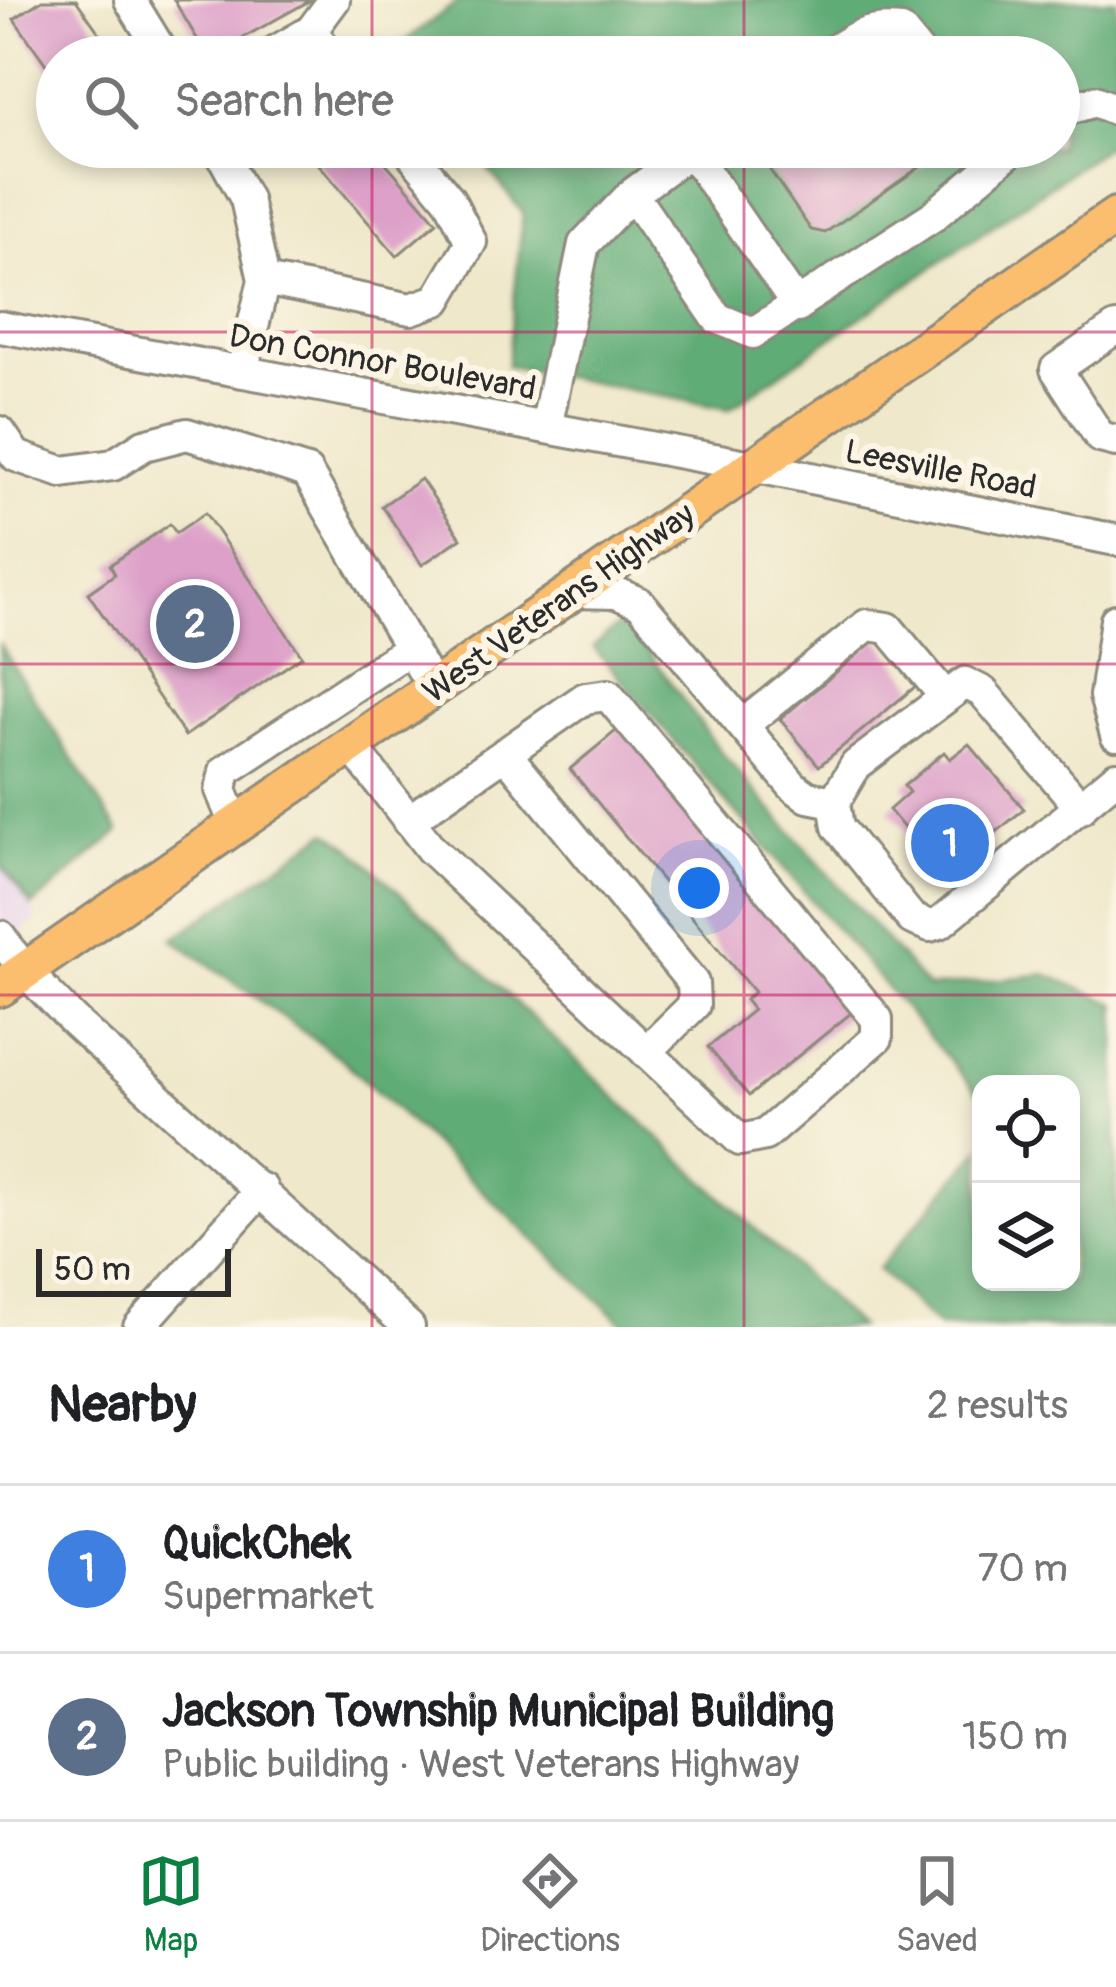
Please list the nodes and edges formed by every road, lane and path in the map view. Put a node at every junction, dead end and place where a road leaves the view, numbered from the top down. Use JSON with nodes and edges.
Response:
{"nodes":[{"id":1,"x":130,"y":0,"type":"edge"},
{"id":2,"x":334,"y":0,"type":"edge"},
{"id":3,"x":310,"y":31,"type":"junction"},
{"id":4,"x":152,"y":36,"type":"edge"},
{"id":5,"x":302,"y":36,"type":"edge"},
{"id":6,"x":314,"y":36,"type":"edge"},
{"id":7,"x":855,"y":36,"type":"edge"},
{"id":8,"x":905,"y":36,"type":"edge"},
{"id":9,"x":1080,"y":106,"type":"edge"},
{"id":10,"x":1116,"y":110,"type":"edge"},
{"id":11,"x":229,"y":168,"type":"edge"},
{"id":12,"x":423,"y":168,"type":"edge"},
{"id":13,"x":667,"y":168,"type":"edge"},
{"id":14,"x":706,"y":168,"type":"edge"},
{"id":15,"x":981,"y":168,"type":"edge"},
{"id":16,"x":632,"y":194,"type":"junction"},
{"id":17,"x":1116,"y":216,"type":"edge"},
{"id":18,"x":264,"y":280,"type":"junction"},
{"id":19,"x":798,"y":307,"type":"junction"},
{"id":20,"x":0,"y":327,"type":"edge"},
{"id":21,"x":1116,"y":328,"type":"edge"},
{"id":22,"x":242,"y":371,"type":"junction"},
{"id":23,"x":546,"y":428,"type":"junction"},
{"id":24,"x":0,"y":432,"type":"edge"},
{"id":25,"x":1116,"y":440,"type":"edge"},
{"id":26,"x":752,"y":466,"type":"junction"},
{"id":27,"x":1116,"y":540,"type":"edge"},
{"id":28,"x":572,"y":592,"type":"junction"},
{"id":29,"x":1116,"y":620,"type":"edge"},
{"id":30,"x":410,"y":649,"type":"junction"},
{"id":31,"x":434,"y":689,"type":"junction"},
{"id":32,"x":944,"y":695,"type":"junction"},
{"id":33,"x":743,"y":725,"type":"junction"},
{"id":34,"x":1116,"y":735,"type":"edge"},
{"id":35,"x":353,"y":748,"type":"junction"},
{"id":36,"x":505,"y":753,"type":"junction"},
{"id":37,"x":1116,"y":777,"type":"edge"},
{"id":38,"x":834,"y":802,"type":"junction"},
{"id":39,"x":1081,"y":808,"type":"junction"},
{"id":40,"x":408,"y":821,"type":"junction"},
{"id":41,"x":236,"y":827,"type":"junction"},
{"id":42,"x":0,"y":936,"type":"edge"},
{"id":43,"x":12,"y":979,"type":"edge"},
{"id":44,"x":646,"y":1052,"type":"junction"},
{"id":45,"x":262,"y":1190,"type":"junction"},
{"id":46,"x":139,"y":1327,"type":"edge"},
{"id":47,"x":409,"y":1327,"type":"edge"}],
"edges":[{"from":1,"to":4,"type":"street"},
{"from":2,"to":3,"type":"street"},
{"from":3,"to":5,"type":"street"},
{"from":3,"to":6,"type":"street"},
{"from":7,"to":8,"type":"street"},
{"from":9,"to":10,"type":"street"},
{"from":11,"to":18,"type":"street"},
{"from":12,"to":18,"type":"street"},
{"from":13,"to":16,"type":"street"},
{"from":14,"to":19,"type":"street"},
{"from":15,"to":19,"type":"street"},
{"from":16,"to":19,"type":"street"},
{"from":16,"to":23,"type":"street"},
{"from":17,"to":26,"type":"main road","name":"West Veterans Highway"},
{"from":18,"to":22,"type":"street"},
{"from":20,"to":22,"type":"street","name":"Don Connor Boulevard"},
{"from":21,"to":25,"type":"street"},
{"from":22,"to":23,"type":"street","name":"Don Connor Boulevard"},
{"from":23,"to":26,"type":"street","name":"Don Connor Boulevard"},
{"from":24,"to":30,"type":"street"},
{"from":26,"to":27,"type":"street","name":"Leesville Road"},
{"from":26,"to":28,"type":"main road","name":"West Veterans Highway"},
{"from":28,"to":31,"type":"main road","name":"West Veterans Highway"},
{"from":28,"to":33,"type":"street"},
{"from":29,"to":34,"type":"street"},
{"from":30,"to":31,"type":"street"},
{"from":30,"to":41,"type":"street"},
{"from":31,"to":35,"type":"main road","name":"West Veterans Highway"},
{"from":32,"to":33,"type":"street"},
{"from":32,"to":38,"type":"street"},
{"from":32,"to":39,"type":"street"},
{"from":33,"to":38,"type":"street"},
{"from":35,"to":40,"type":"street"},
{"from":35,"to":41,"type":"main road","name":"West Veterans Highway"},
{"from":36,"to":40,"type":"street"},
{"from":36,"to":44,"type":"street"},
{"from":36,"to":44,"type":"street"},
{"from":37,"to":39,"type":"street"},
{"from":38,"to":39,"type":"street"},
{"from":40,"to":44,"type":"street"},
{"from":41,"to":43,"type":"main road","name":"West Veterans Highway"},
{"from":42,"to":43,"type":"street"},
{"from":43,"to":45,"type":"street"},
{"from":45,"to":46,"type":"street"},
{"from":45,"to":47,"type":"street"}]}
